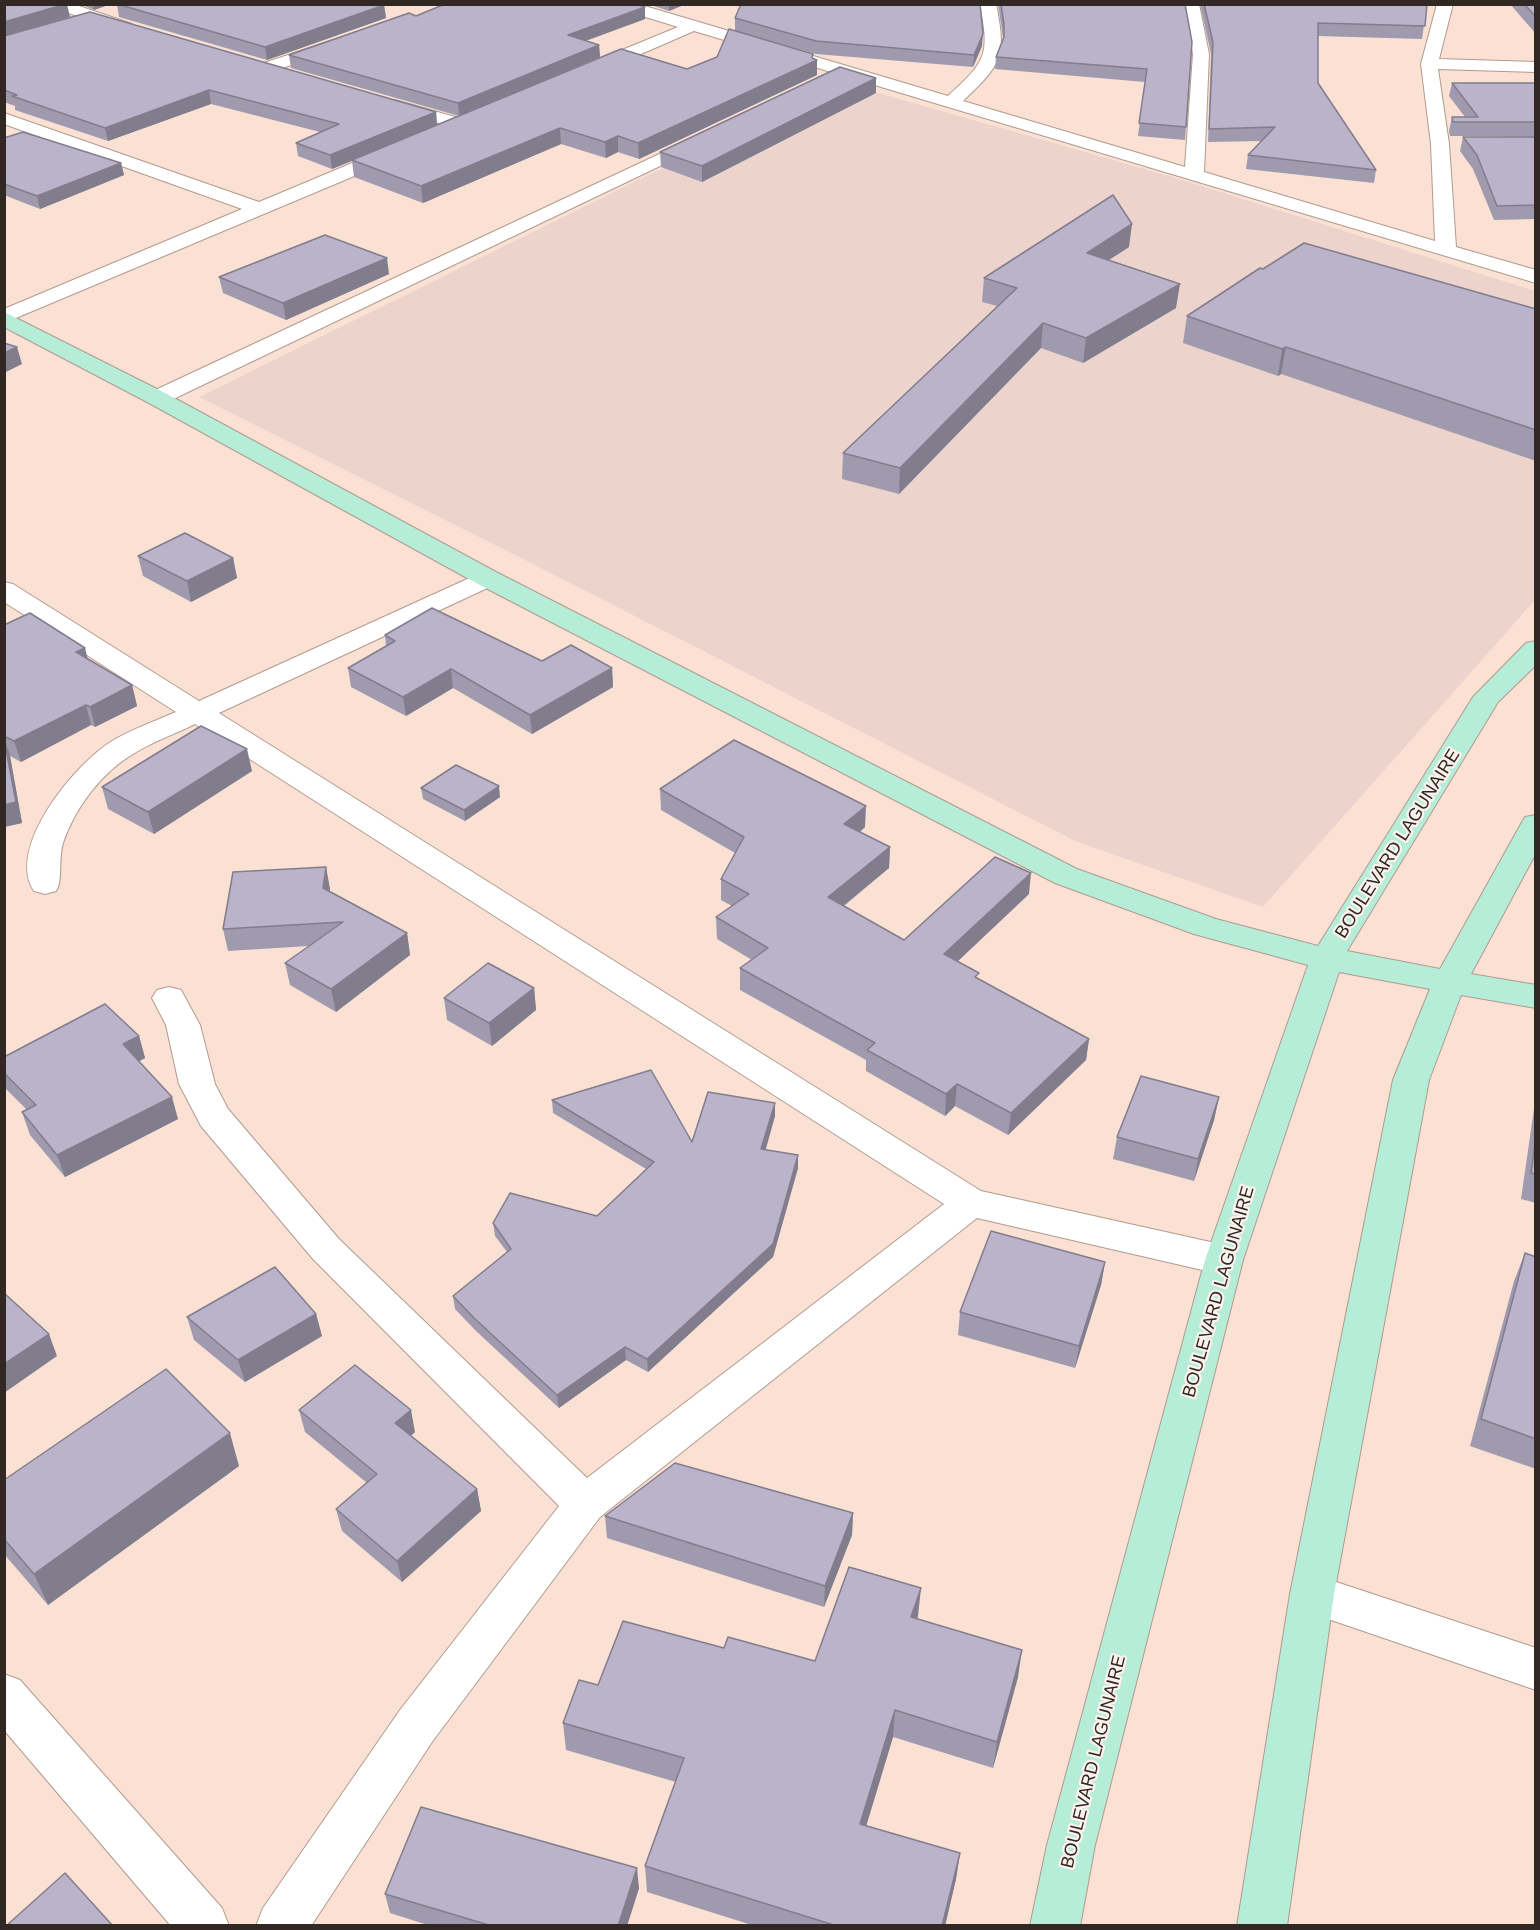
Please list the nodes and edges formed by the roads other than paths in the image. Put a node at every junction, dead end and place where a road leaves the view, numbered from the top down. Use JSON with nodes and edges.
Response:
{"nodes":[{"id":1,"x":56,"y":4,"type":"edge"},
{"id":2,"x":620,"y":4,"type":"edge"},
{"id":3,"x":988,"y":4,"type":"edge"},
{"id":4,"x":1191,"y":4,"type":"edge"},
{"id":5,"x":1445,"y":4,"type":"edge"},
{"id":6,"x":129,"y":8,"type":"edge"},
{"id":7,"x":94,"y":18,"type":"junction"},
{"id":8,"x":72,"y":24,"type":"edge"},
{"id":9,"x":693,"y":26,"type":"junction"},
{"id":10,"x":141,"y":31,"type":"edge"},
{"id":11,"x":353,"y":38,"type":"edge"},
{"id":12,"x":1429,"y":64,"type":"junction"},
{"id":13,"x":1536,"y":67,"type":"edge"},
{"id":14,"x":844,"y":71,"type":"junction"},
{"id":15,"x":290,"y":75,"type":"edge"},
{"id":16,"x":576,"y":75,"type":"edge"},
{"id":17,"x":823,"y":81,"type":"edge"},
{"id":18,"x":381,"y":101,"type":"edge"},
{"id":19,"x":951,"y":103,"type":"junction"},
{"id":20,"x":482,"y":115,"type":"edge"},
{"id":21,"x":4,"y":118,"type":"edge"},
{"id":22,"x":460,"y":124,"type":"junction"},
{"id":23,"x":715,"y":132,"type":"edge"},
{"id":24,"x":429,"y":138,"type":"edge"},
{"id":25,"x":1440,"y":144,"type":"junction"},
{"id":26,"x":1464,"y":144,"type":"edge"},
{"id":27,"x":407,"y":147,"type":"edge"},
{"id":28,"x":1194,"y":175,"type":"junction"},
{"id":29,"x":259,"y":209,"type":"junction"},
{"id":30,"x":1446,"y":250,"type":"junction"},
{"id":31,"x":1536,"y":277,"type":"edge"},
{"id":32,"x":4,"y":318,"type":"edge"},
{"id":33,"x":157,"y":398,"type":"junction"},
{"id":34,"x":487,"y":578,"type":"junction"},
{"id":35,"x":4,"y":590,"type":"edge"},
{"id":36,"x":1536,"y":649,"type":"edge"},
{"id":37,"x":197,"y":713,"type":"junction"},
{"id":38,"x":1536,"y":824,"type":"edge"},
{"id":39,"x":45,"y":884,"type":"dead end"},
{"id":40,"x":1327,"y":958,"type":"junction"},
{"id":41,"x":1450,"y":981,"type":"junction"},
{"id":42,"x":1536,"y":997,"type":"edge"},
{"id":43,"x":169,"y":998,"type":"dead end"},
{"id":44,"x":971,"y":1203,"type":"junction"},
{"id":45,"x":1224,"y":1260,"type":"junction"},
{"id":46,"x":585,"y":1504,"type":"junction"},
{"id":47,"x":1312,"y":1594,"type":"junction"},
{"id":48,"x":1536,"y":1669,"type":"edge"},
{"id":49,"x":4,"y":1695,"type":"edge"},
{"id":50,"x":204,"y":1926,"type":"edge"},
{"id":51,"x":280,"y":1926,"type":"edge"},
{"id":52,"x":1055,"y":1926,"type":"edge"},
{"id":53,"x":1262,"y":1926,"type":"edge"}],
"edges":[{"from":1,"to":7,"type":"street"},
{"from":2,"to":9,"type":"street"},
{"from":3,"to":19,"type":"street"},
{"from":4,"to":28,"type":"street"},
{"from":5,"to":12,"type":"street"},
{"from":6,"to":7,"type":"street"},
{"from":7,"to":8,"type":"street"},
{"from":7,"to":10,"type":"street"},
{"from":9,"to":14,"type":"street"},
{"from":9,"to":16,"type":"street"},
{"from":11,"to":15,"type":"street"},
{"from":12,"to":13,"type":"street"},
{"from":12,"to":25,"type":"street"},
{"from":14,"to":17,"type":"street"},
{"from":14,"to":19,"type":"street"},
{"from":18,"to":22,"type":"street"},
{"from":19,"to":28,"type":"street"},
{"from":20,"to":22,"type":"street"},
{"from":21,"to":29,"type":"street"},
{"from":22,"to":24,"type":"street"},
{"from":23,"to":33,"type":"street"},
{"from":25,"to":26,"type":"street"},
{"from":25,"to":30,"type":"street"},
{"from":27,"to":29,"type":"street"},
{"from":28,"to":30,"type":"street"},
{"from":29,"to":32,"type":"street"},
{"from":30,"to":31,"type":"street"},
{"from":32,"to":33,"type":"main road"},
{"from":33,"to":34,"type":"main road"},
{"from":34,"to":37,"type":"street"},
{"from":34,"to":40,"type":"main road"},
{"from":35,"to":37,"type":"street"},
{"from":36,"to":40,"type":"main road","name":"BOULEVARD LAGUNAIRE"},
{"from":37,"to":39,"type":"street"},
{"from":37,"to":44,"type":"street"},
{"from":38,"to":41,"type":"main road"},
{"from":40,"to":41,"type":"main road"},
{"from":40,"to":45,"type":"main road","name":"BOULEVARD LAGUNAIRE"},
{"from":41,"to":42,"type":"main road"},
{"from":41,"to":47,"type":"main road"},
{"from":43,"to":46,"type":"street"},
{"from":44,"to":45,"type":"street"},
{"from":44,"to":46,"type":"street"},
{"from":45,"to":52,"type":"main road","name":"BOULEVARD LAGUNAIRE"},
{"from":46,"to":51,"type":"street"},
{"from":47,"to":48,"type":"street"},
{"from":47,"to":53,"type":"main road"},
{"from":49,"to":50,"type":"street"}]}
